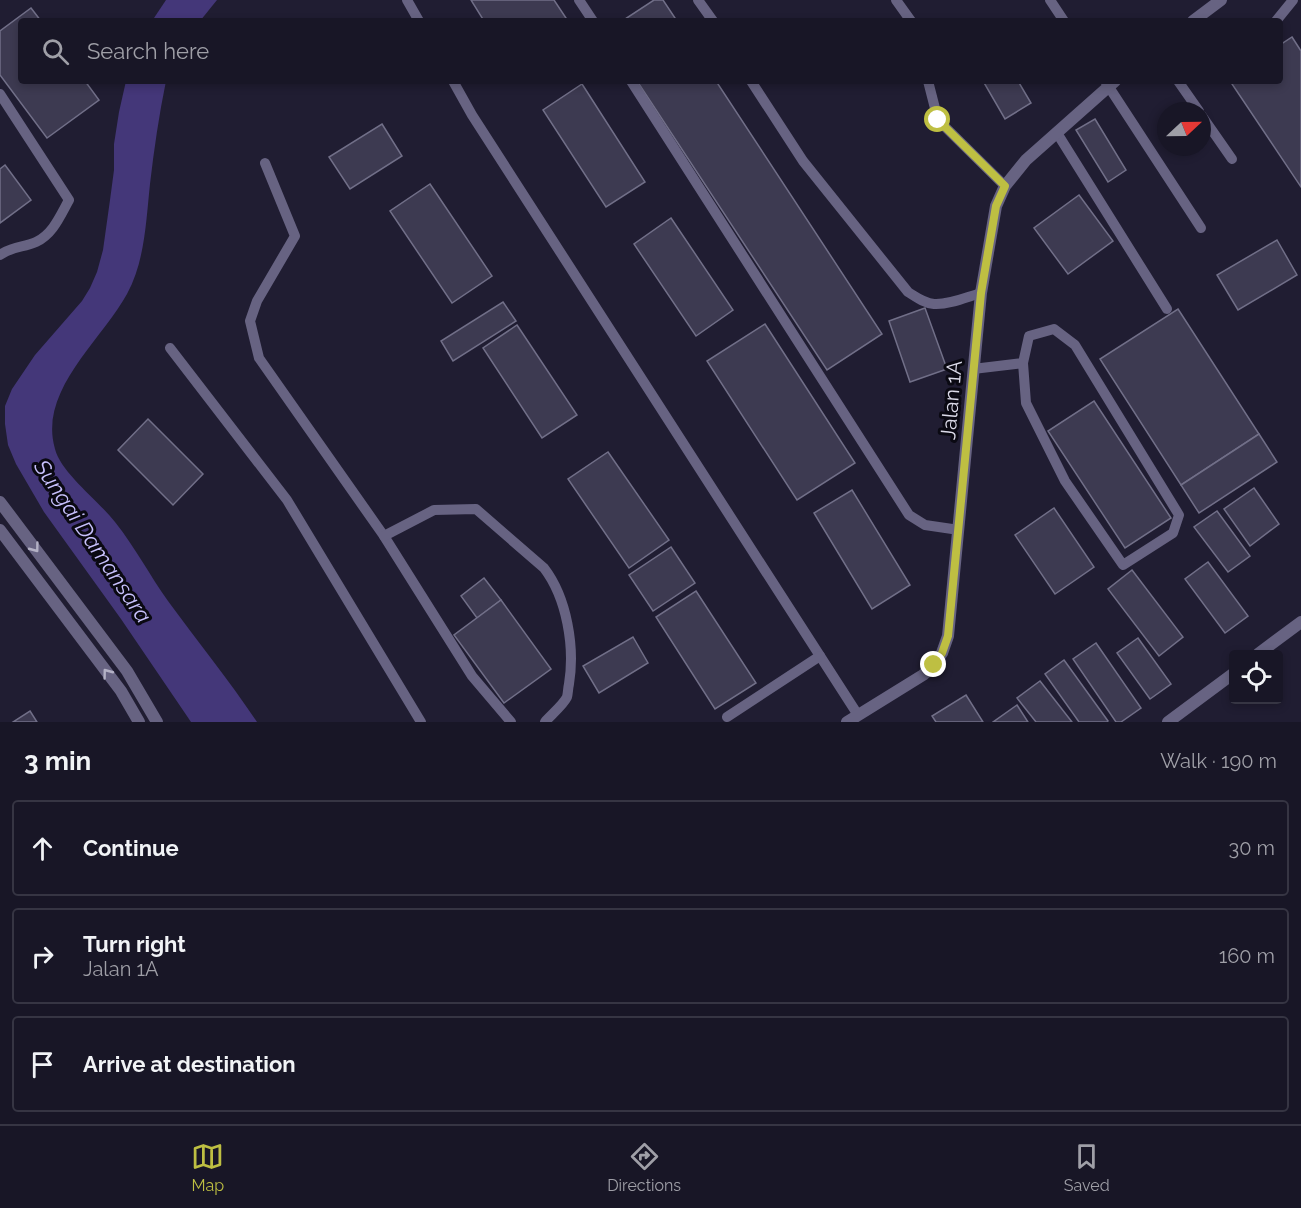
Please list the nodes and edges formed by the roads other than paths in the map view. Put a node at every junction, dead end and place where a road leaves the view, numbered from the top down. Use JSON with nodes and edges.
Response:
{"nodes":[{"id":1,"x":407,"y":0,"type":"edge"},
{"id":2,"x":579,"y":0,"type":"edge"},
{"id":3,"x":698,"y":0,"type":"edge"},
{"id":4,"x":896,"y":0,"type":"edge"},
{"id":5,"x":1050,"y":0,"type":"edge"},
{"id":6,"x":1221,"y":0,"type":"edge"},
{"id":7,"x":1293,"y":0,"type":"edge"},
{"id":8,"x":417,"y":18,"type":"edge"},
{"id":9,"x":591,"y":18,"type":"edge"},
{"id":10,"x":711,"y":18,"type":"edge"},
{"id":11,"x":909,"y":18,"type":"edge"},
{"id":12,"x":1062,"y":18,"type":"edge"},
{"id":13,"x":1197,"y":18,"type":"edge"},
{"id":14,"x":1278,"y":18,"type":"edge"},
{"id":15,"x":455,"y":84,"type":"edge"},
{"id":16,"x":633,"y":84,"type":"edge"},
{"id":17,"x":753,"y":84,"type":"edge"},
{"id":18,"x":929,"y":84,"type":"edge"},
{"id":19,"x":1109,"y":84,"type":"edge"},
{"id":20,"x":1111,"y":84,"type":"edge"},
{"id":21,"x":1181,"y":84,"type":"edge"},
{"id":22,"x":0,"y":94,"type":"edge"},
{"id":23,"x":1193,"y":102,"type":"edge"},
{"id":24,"x":1211,"y":129,"type":"edge"},
{"id":25,"x":1057,"y":133,"type":"junction"},
{"id":26,"x":1232,"y":159,"type":"dead end"},
{"id":27,"x":265,"y":163,"type":"dead end"},
{"id":28,"x":1005,"y":186,"type":"junction"},
{"id":29,"x":1201,"y":228,"type":"dead end"},
{"id":30,"x":0,"y":255,"type":"edge"},
{"id":31,"x":981,"y":293,"type":"junction"},
{"id":32,"x":1167,"y":309,"type":"dead end"},
{"id":33,"x":170,"y":348,"type":"dead end"},
{"id":34,"x":1023,"y":363,"type":"junction"},
{"id":35,"x":973,"y":369,"type":"junction"},
{"id":36,"x":0,"y":502,"type":"edge"},
{"id":37,"x":0,"y":530,"type":"edge"},
{"id":38,"x":958,"y":530,"type":"junction"},
{"id":39,"x":384,"y":536,"type":"junction"},
{"id":40,"x":1301,"y":622,"type":"edge"},
{"id":41,"x":1263,"y":650,"type":"edge"},
{"id":42,"x":820,"y":656,"type":"junction"},
{"id":43,"x":1229,"y":676,"type":"edge"},
{"id":44,"x":727,"y":717,"type":"dead end"},
{"id":45,"x":852,"y":719,"type":"edge"},
{"id":46,"x":139,"y":722,"type":"edge"},
{"id":47,"x":157,"y":722,"type":"edge"},
{"id":48,"x":421,"y":722,"type":"edge"},
{"id":49,"x":511,"y":722,"type":"edge"},
{"id":50,"x":545,"y":722,"type":"edge"},
{"id":51,"x":1168,"y":722,"type":"edge"}],
"edges":[{"from":1,"to":8,"type":"lane"},
{"from":2,"to":9,"type":"lane"},
{"from":3,"to":10,"type":"lane"},
{"from":4,"to":11,"type":"lane"},
{"from":5,"to":12,"type":"lane"},
{"from":6,"to":13,"type":"street"},
{"from":7,"to":14,"type":"lane"},
{"from":15,"to":42,"type":"lane"},
{"from":16,"to":38,"type":"lane"},
{"from":17,"to":31,"type":"lane"},
{"from":18,"to":28,"type":"lane"},
{"from":19,"to":25,"type":"street","name":"Jalan 1A"},
{"from":20,"to":29,"type":"lane"},
{"from":21,"to":23,"type":"lane"},
{"from":22,"to":30,"type":"lane"},
{"from":24,"to":26,"type":"lane"},
{"from":25,"to":28,"type":"street","name":"Jalan 1A"},
{"from":25,"to":32,"type":"lane"},
{"from":27,"to":39,"type":"lane"},
{"from":28,"to":31,"type":"street","name":"Jalan 1A"},
{"from":31,"to":35,"type":"street","name":"Jalan 1A"},
{"from":33,"to":48,"type":"lane"},
{"from":34,"to":34,"type":"lane"},
{"from":34,"to":35,"type":"lane"},
{"from":35,"to":38,"type":"street","name":"Jalan 1A"},
{"from":36,"to":47,"type":"street","one_way":true},
{"from":46,"to":37,"type":"street","one_way":true},
{"from":38,"to":45,"type":"street","name":"Jalan 1A"},
{"from":39,"to":49,"type":"lane"},
{"from":39,"to":50,"type":"lane"},
{"from":40,"to":41,"type":"street"},
{"from":42,"to":44,"type":"lane"},
{"from":42,"to":45,"type":"lane"},
{"from":43,"to":51,"type":"street"}]}
